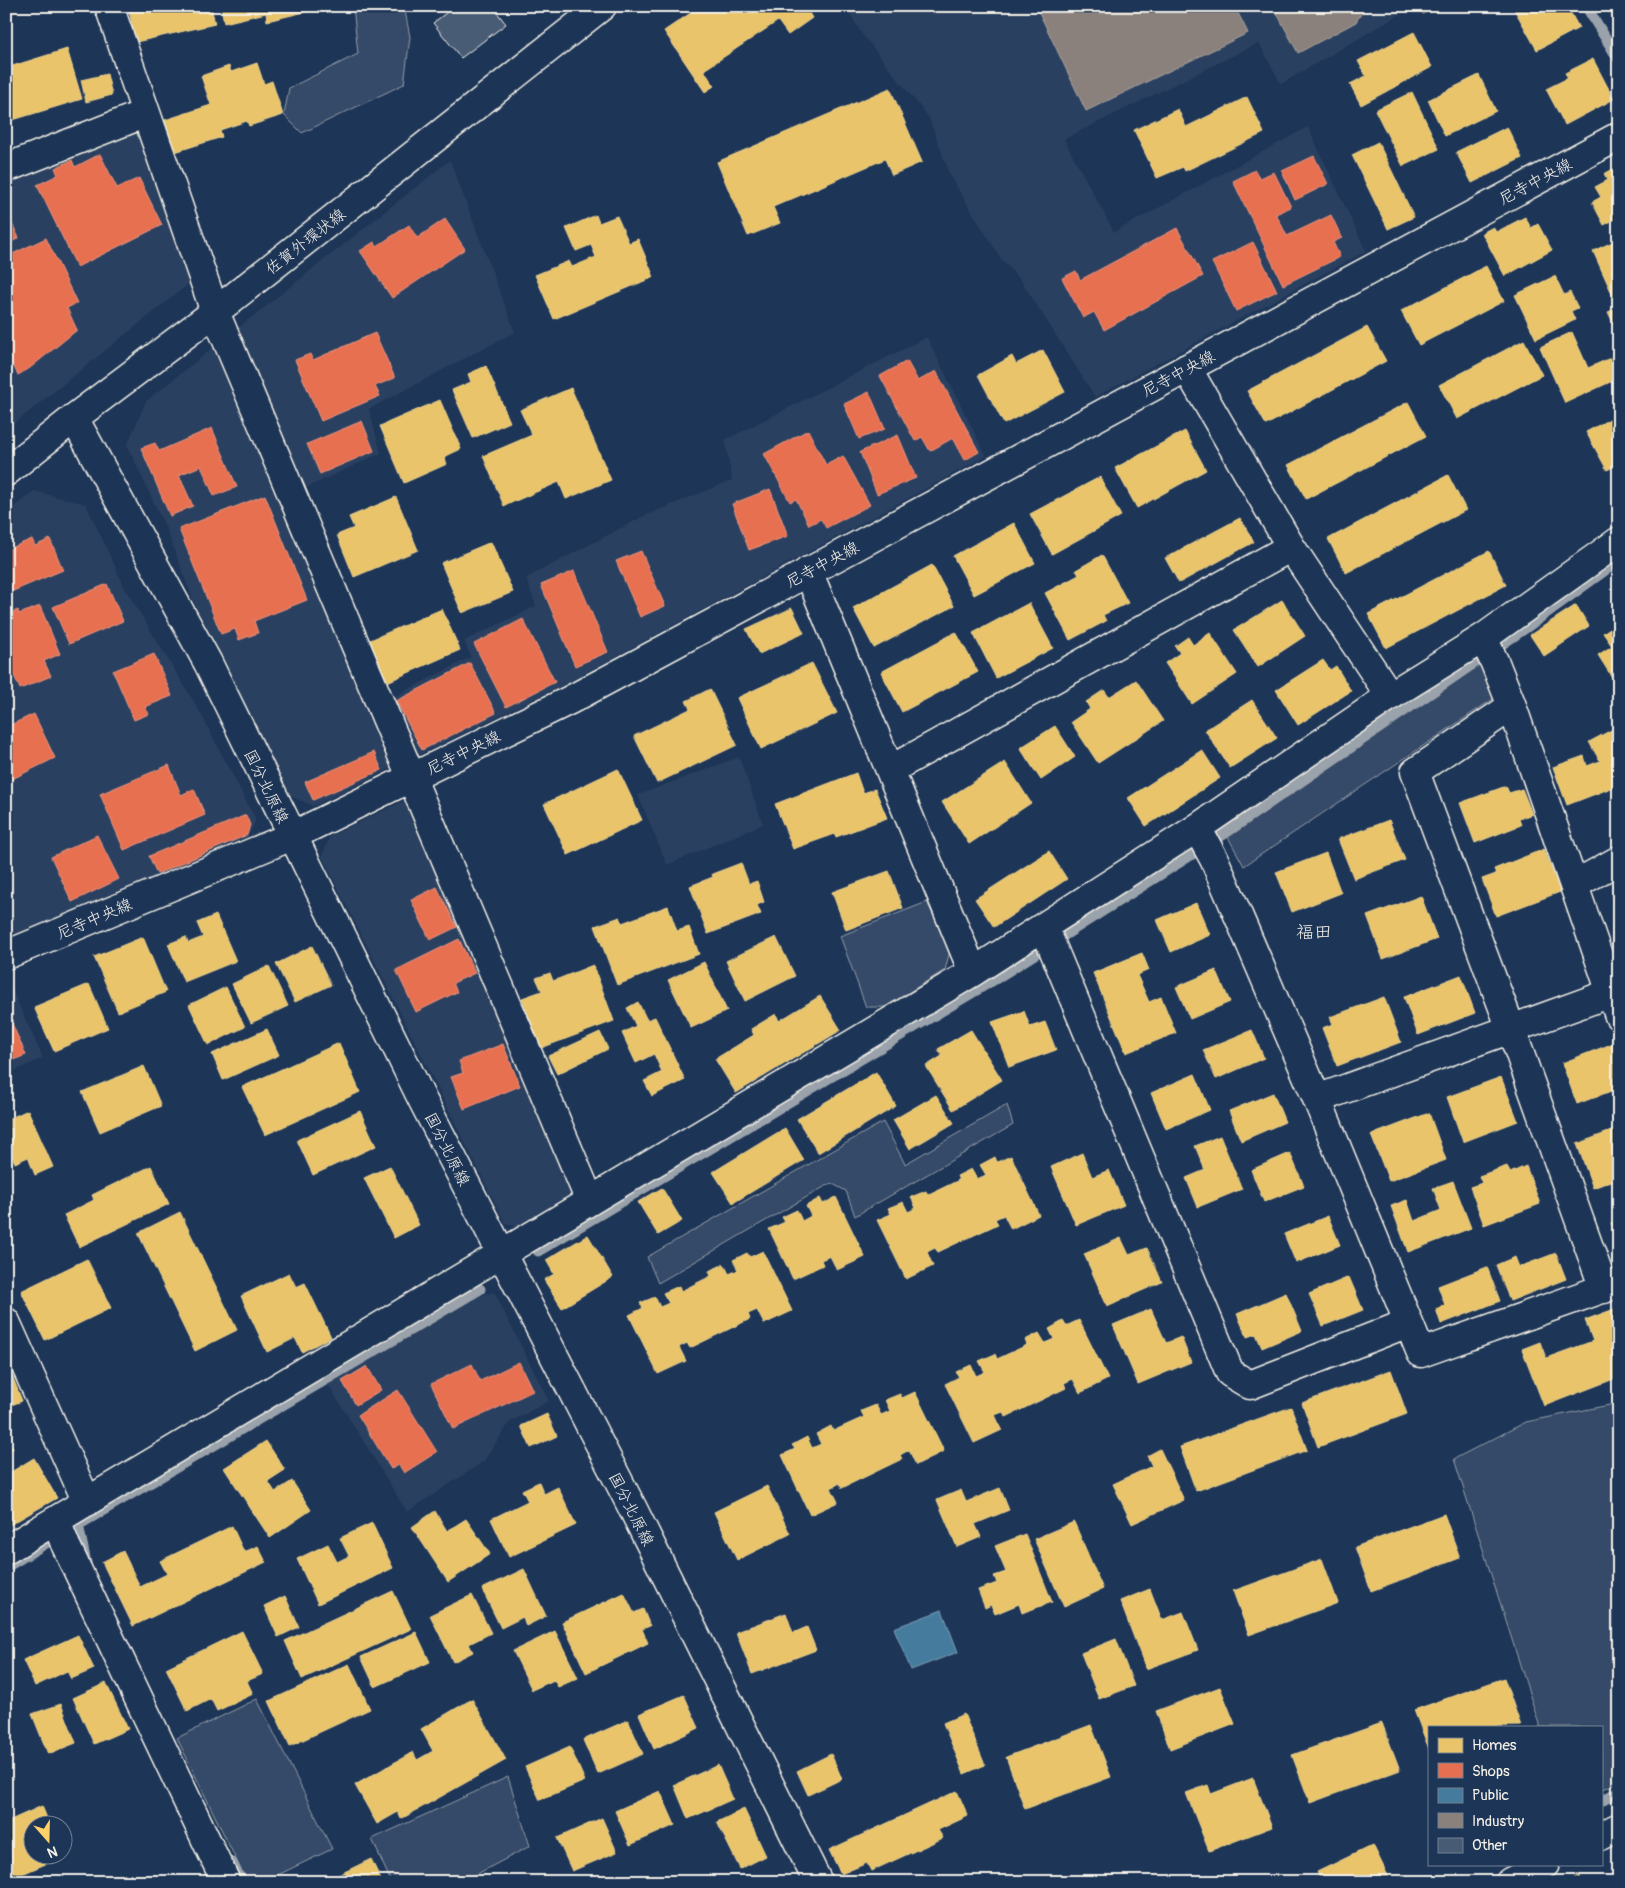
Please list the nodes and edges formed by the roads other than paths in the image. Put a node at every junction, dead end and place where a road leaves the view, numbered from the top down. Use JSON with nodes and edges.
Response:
{"nodes":[{"id":1,"x":109,"y":6,"type":"edge"},
{"id":2,"x":602,"y":6,"type":"edge"},
{"id":3,"x":146,"y":113,"type":"junction"},
{"id":4,"x":1619,"y":136,"type":"edge"},
{"id":5,"x":6,"y":168,"type":"edge"},
{"id":6,"x":215,"y":312,"type":"junction"},
{"id":7,"x":1186,"y":368,"type":"junction"},
{"id":8,"x":74,"y":418,"type":"junction"},
{"id":9,"x":6,"y":472,"type":"edge"},
{"id":10,"x":1619,"y":541,"type":"edge"},
{"id":11,"x":1291,"y":547,"type":"junction"},
{"id":12,"x":808,"y":571,"type":"junction"},
{"id":13,"x":1483,"y":638,"type":"junction"},
{"id":14,"x":1390,"y":696,"type":"junction"},
{"id":15,"x":1512,"y":706,"type":"junction"},
{"id":16,"x":890,"y":770,"type":"junction"},
{"id":17,"x":412,"y":777,"type":"junction"},
{"id":18,"x":1197,"y":828,"type":"junction"},
{"id":19,"x":292,"y":836,"type":"junction"},
{"id":20,"x":1619,"y":860,"type":"edge"},
{"id":21,"x":1574,"y":885,"type":"junction"},
{"id":22,"x":1044,"y":927,"type":"junction"},
{"id":23,"x":6,"y":955,"type":"edge"},
{"id":24,"x":973,"y":972,"type":"junction"},
{"id":25,"x":1615,"y":1004,"type":"edge"},
{"id":26,"x":1511,"y":1029,"type":"junction"},
{"id":27,"x":1317,"y":1099,"type":"junction"},
{"id":28,"x":590,"y":1201,"type":"junction"},
{"id":29,"x":501,"y":1253,"type":"junction"},
{"id":30,"x":1611,"y":1286,"type":"edge"},
{"id":31,"x":6,"y":1322,"type":"edge"},
{"id":32,"x":1408,"y":1323,"type":"junction"},
{"id":33,"x":87,"y":1502,"type":"junction"},
{"id":34,"x":61,"y":1534,"type":"junction"},
{"id":35,"x":6,"y":1550,"type":"edge"},
{"id":36,"x":1619,"y":1827,"type":"edge"},
{"id":37,"x":1602,"y":1836,"type":"edge"},
{"id":38,"x":1541,"y":1866,"type":"edge"},
{"id":39,"x":226,"y":1882,"type":"edge"},
{"id":40,"x":818,"y":1882,"type":"edge"},
{"id":41,"x":1510,"y":1882,"type":"edge"}],
"edges":[{"from":1,"to":3,"type":"street"},
{"from":2,"to":6,"type":"street","name":"佐賀外環状線"},
{"from":3,"to":5,"type":"street"},
{"from":3,"to":6,"type":"street"},
{"from":4,"to":7,"type":"street","name":"尼寺中央線"},
{"from":6,"to":8,"type":"street","name":"佐賀外環状線"},
{"from":6,"to":17,"type":"street"},
{"from":7,"to":11,"type":"street"},
{"from":7,"to":12,"type":"street","name":"尼寺中央線"},
{"from":8,"to":9,"type":"street","name":"佐賀外環状線"},
{"from":8,"to":19,"type":"street","name":"国分北原線"},
{"from":10,"to":13,"type":"street"},
{"from":11,"to":14,"type":"street"},
{"from":11,"to":16,"type":"street"},
{"from":12,"to":16,"type":"street"},
{"from":12,"to":17,"type":"street","name":"尼寺中央線"},
{"from":13,"to":14,"type":"street"},
{"from":13,"to":15,"type":"street"},
{"from":14,"to":18,"type":"street"},
{"from":15,"to":21,"type":"street"},
{"from":15,"to":26,"type":"street"},
{"from":16,"to":24,"type":"street"},
{"from":17,"to":19,"type":"street","name":"尼寺中央線"},
{"from":17,"to":28,"type":"street"},
{"from":18,"to":22,"type":"street"},
{"from":18,"to":27,"type":"street"},
{"from":19,"to":23,"type":"street","name":"尼寺中央線"},
{"from":19,"to":29,"type":"street","name":"国分北原線"},
{"from":20,"to":21,"type":"street"},
{"from":21,"to":25,"type":"street"},
{"from":22,"to":24,"type":"street"},
{"from":22,"to":32,"type":"street"},
{"from":24,"to":28,"type":"street"},
{"from":25,"to":26,"type":"street"},
{"from":26,"to":27,"type":"street"},
{"from":26,"to":30,"type":"street"},
{"from":27,"to":32,"type":"street"},
{"from":28,"to":29,"type":"street"},
{"from":29,"to":33,"type":"street"},
{"from":29,"to":40,"type":"street","name":"国分北原線"},
{"from":30,"to":32,"type":"street"},
{"from":31,"to":33,"type":"street"},
{"from":33,"to":34,"type":"street"},
{"from":34,"to":35,"type":"street"},
{"from":34,"to":39,"type":"street"},
{"from":36,"to":37,"type":"street"},
{"from":38,"to":41,"type":"street"}]}
